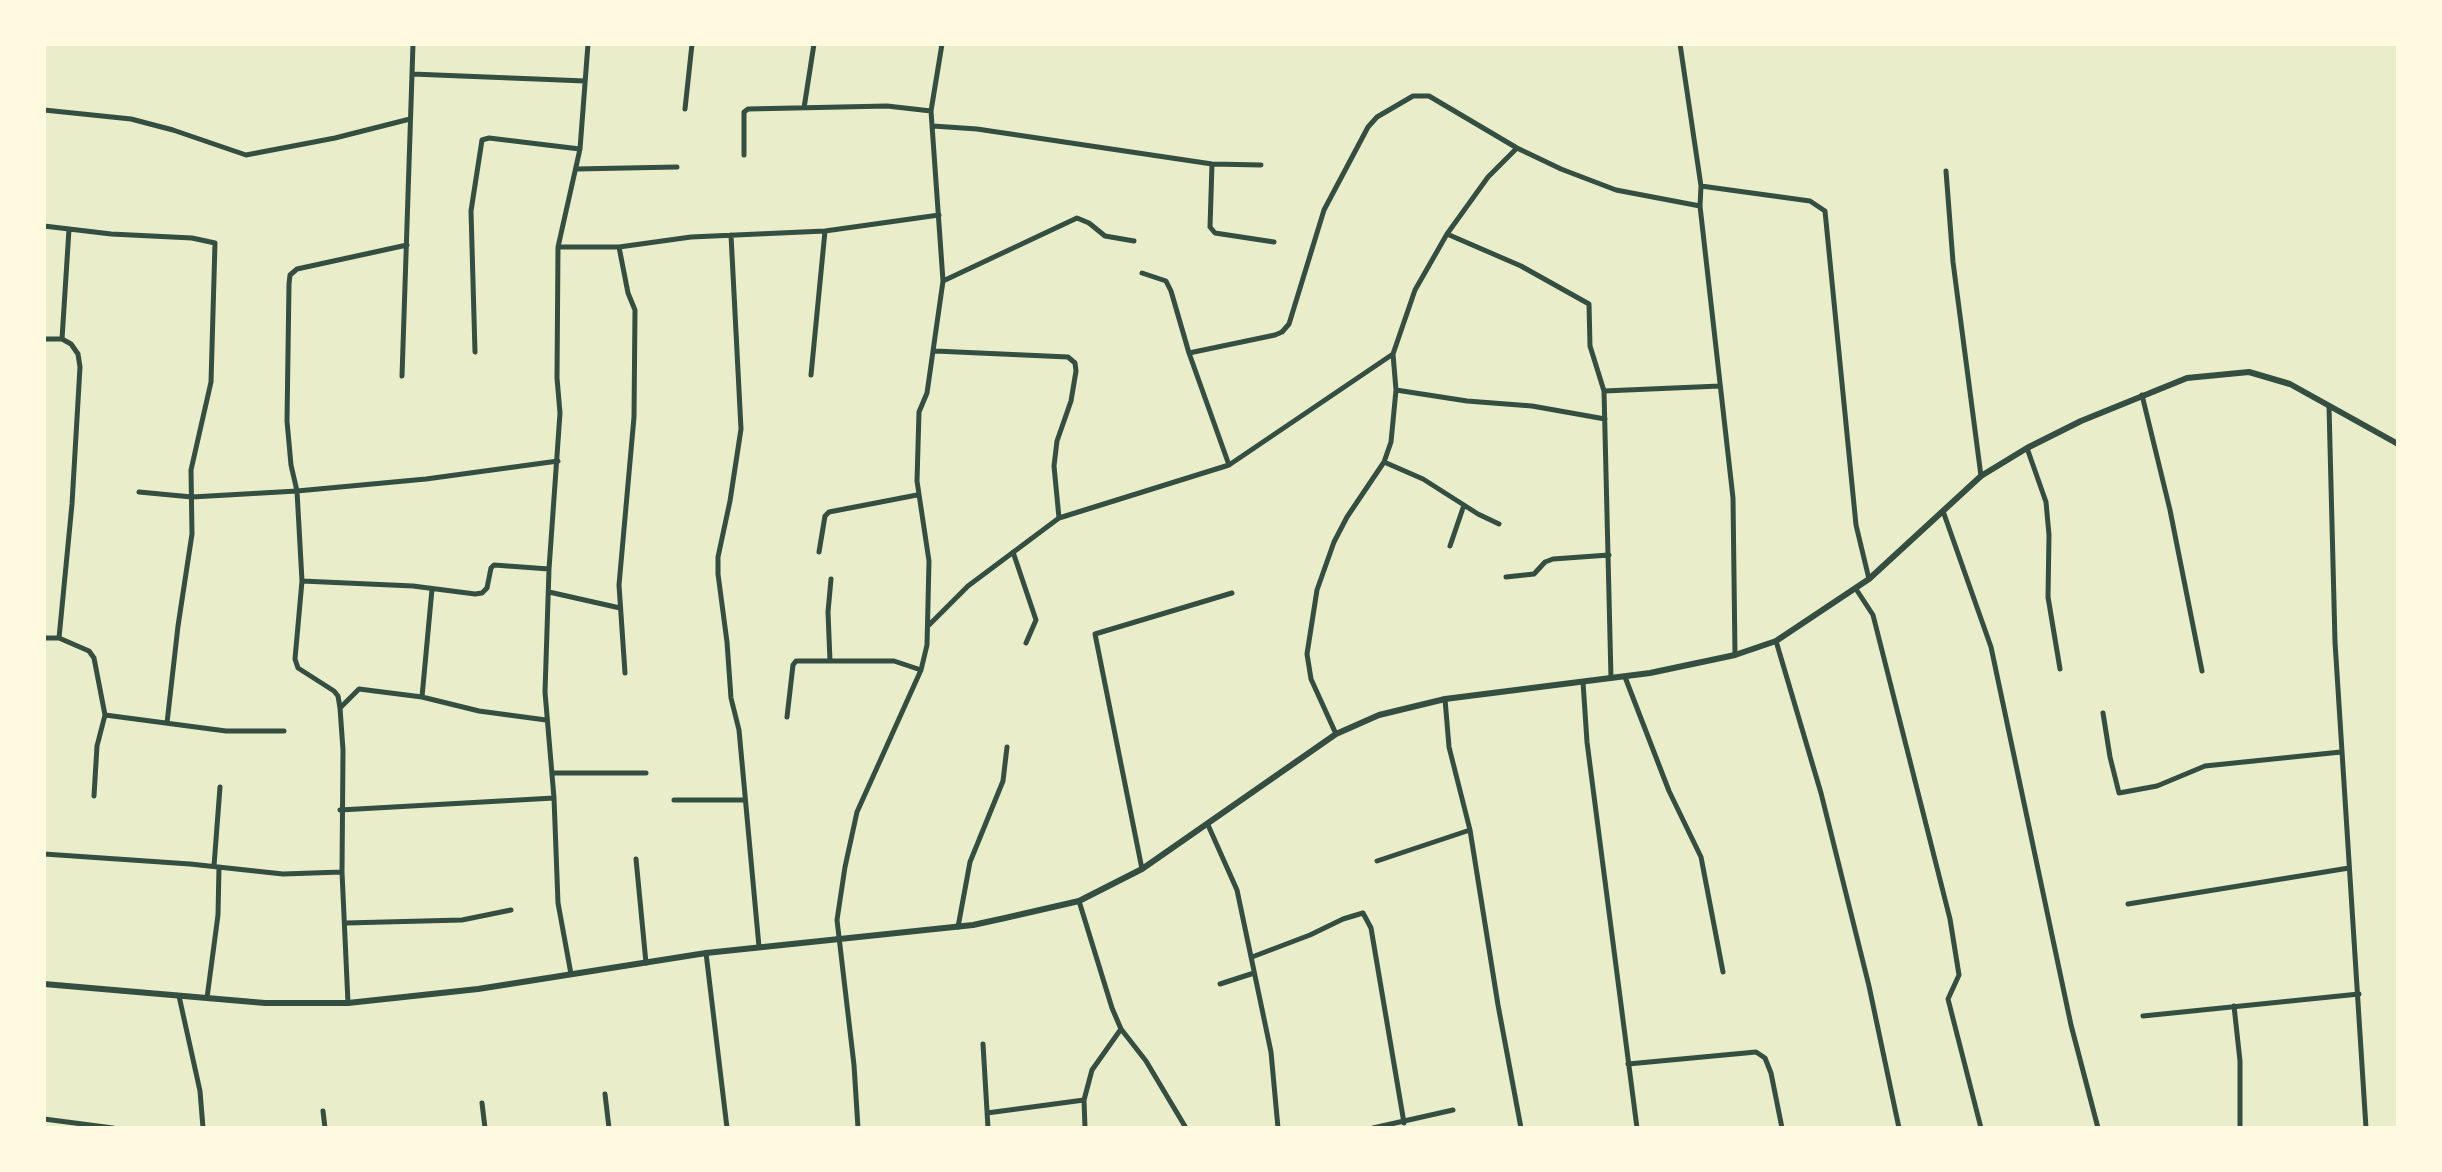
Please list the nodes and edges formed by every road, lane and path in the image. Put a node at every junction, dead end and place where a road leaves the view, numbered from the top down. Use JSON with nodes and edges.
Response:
{"nodes":[{"id":1,"x":413,"y":44,"type":"edge"},
{"id":2,"x":588,"y":44,"type":"edge"},
{"id":3,"x":692,"y":44,"type":"edge"},
{"id":4,"x":814,"y":44,"type":"edge"},
{"id":5,"x":942,"y":44,"type":"edge"},
{"id":6,"x":1680,"y":44,"type":"edge"},
{"id":7,"x":412,"y":74,"type":"junction"},
{"id":8,"x":585,"y":81,"type":"junction"},
{"id":9,"x":804,"y":108,"type":"junction"},
{"id":10,"x":685,"y":109,"type":"dead end"},
{"id":11,"x":44,"y":110,"type":"edge"},
{"id":12,"x":931,"y":111,"type":"junction"},
{"id":13,"x":410,"y":119,"type":"junction"},
{"id":14,"x":933,"y":126,"type":"junction"},
{"id":15,"x":1517,"y":148,"type":"junction"},
{"id":16,"x":580,"y":149,"type":"junction"},
{"id":17,"x":744,"y":155,"type":"dead end"},
{"id":18,"x":1212,"y":164,"type":"junction"},
{"id":19,"x":1261,"y":165,"type":"dead end"},
{"id":20,"x":677,"y":167,"type":"dead end"},
{"id":21,"x":576,"y":169,"type":"junction"},
{"id":22,"x":1946,"y":171,"type":"dead end"},
{"id":23,"x":1701,"y":186,"type":"junction"},
{"id":24,"x":1700,"y":206,"type":"junction"},
{"id":25,"x":939,"y":215,"type":"junction"},
{"id":26,"x":44,"y":226,"type":"edge"},
{"id":27,"x":69,"y":229,"type":"junction"},
{"id":28,"x":825,"y":231,"type":"junction"},
{"id":29,"x":1447,"y":234,"type":"junction"},
{"id":30,"x":731,"y":235,"type":"junction"},
{"id":31,"x":1134,"y":241,"type":"dead end"},
{"id":32,"x":1274,"y":242,"type":"dead end"},
{"id":33,"x":407,"y":245,"type":"junction"},
{"id":34,"x":558,"y":247,"type":"junction"},
{"id":35,"x":619,"y":247,"type":"junction"},
{"id":36,"x":1142,"y":273,"type":"dead end"},
{"id":37,"x":943,"y":281,"type":"junction"},
{"id":38,"x":44,"y":339,"type":"edge"},
{"id":39,"x":62,"y":339,"type":"junction"},
{"id":40,"x":934,"y":351,"type":"junction"},
{"id":41,"x":475,"y":352,"type":"dead end"},
{"id":42,"x":1189,"y":353,"type":"junction"},
{"id":43,"x":1393,"y":354,"type":"junction"},
{"id":44,"x":811,"y":375,"type":"dead end"},
{"id":45,"x":402,"y":376,"type":"dead end"},
{"id":46,"x":1720,"y":386,"type":"junction"},
{"id":47,"x":1396,"y":390,"type":"junction"},
{"id":48,"x":1604,"y":391,"type":"junction"},
{"id":49,"x":2142,"y":395,"type":"junction"},
{"id":50,"x":2329,"y":406,"type":"junction"},
{"id":51,"x":1605,"y":419,"type":"junction"},
{"id":52,"x":2398,"y":444,"type":"edge"},
{"id":53,"x":2027,"y":448,"type":"junction"},
{"id":54,"x":558,"y":461,"type":"junction"},
{"id":55,"x":1384,"y":462,"type":"junction"},
{"id":56,"x":1229,"y":465,"type":"junction"},
{"id":57,"x":1981,"y":476,"type":"junction"},
{"id":58,"x":297,"y":491,"type":"junction"},
{"id":59,"x":139,"y":492,"type":"dead end"},
{"id":60,"x":917,"y":495,"type":"junction"},
{"id":61,"x":192,"y":497,"type":"junction"},
{"id":62,"x":1464,"y":505,"type":"junction"},
{"id":63,"x":1943,"y":510,"type":"junction"},
{"id":64,"x":1059,"y":518,"type":"junction"},
{"id":65,"x":1499,"y":524,"type":"dead end"},
{"id":66,"x":1450,"y":546,"type":"dead end"},
{"id":67,"x":819,"y":552,"type":"dead end"},
{"id":68,"x":1013,"y":552,"type":"junction"},
{"id":69,"x":1609,"y":555,"type":"junction"},
{"id":70,"x":549,"y":569,"type":"junction"},
{"id":71,"x":1506,"y":577,"type":"dead end"},
{"id":72,"x":831,"y":579,"type":"dead end"},
{"id":73,"x":1869,"y":579,"type":"junction"},
{"id":74,"x":302,"y":581,"type":"junction"},
{"id":75,"x":432,"y":589,"type":"junction"},
{"id":76,"x":1856,"y":589,"type":"junction"},
{"id":77,"x":549,"y":592,"type":"junction"},
{"id":78,"x":1232,"y":593,"type":"dead end"},
{"id":79,"x":620,"y":608,"type":"junction"},
{"id":80,"x":929,"y":626,"type":"junction"},
{"id":81,"x":44,"y":638,"type":"edge"},
{"id":82,"x":59,"y":638,"type":"junction"},
{"id":83,"x":1776,"y":641,"type":"junction"},
{"id":84,"x":1026,"y":643,"type":"dead end"},
{"id":85,"x":1735,"y":655,"type":"junction"},
{"id":86,"x":830,"y":661,"type":"junction"},
{"id":87,"x":2060,"y":669,"type":"dead end"},
{"id":88,"x":921,"y":670,"type":"junction"},
{"id":89,"x":2202,"y":671,"type":"dead end"},
{"id":90,"x":625,"y":673,"type":"dead end"},
{"id":91,"x":1625,"y":677,"type":"junction"},
{"id":92,"x":1611,"y":678,"type":"junction"},
{"id":93,"x":1583,"y":682,"type":"junction"},
{"id":94,"x":422,"y":697,"type":"junction"},
{"id":95,"x":1445,"y":699,"type":"junction"},
{"id":96,"x":340,"y":708,"type":"junction"},
{"id":97,"x":2103,"y":713,"type":"dead end"},
{"id":98,"x":105,"y":715,"type":"junction"},
{"id":99,"x":787,"y":717,"type":"dead end"},
{"id":100,"x":546,"y":720,"type":"junction"},
{"id":101,"x":167,"y":723,"type":"junction"},
{"id":102,"x":284,"y":731,"type":"dead end"},
{"id":103,"x":1336,"y":734,"type":"junction"},
{"id":104,"x":1007,"y":747,"type":"dead end"},
{"id":105,"x":2341,"y":752,"type":"junction"},
{"id":106,"x":552,"y":773,"type":"junction"},
{"id":107,"x":646,"y":773,"type":"dead end"},
{"id":108,"x":220,"y":787,"type":"dead end"},
{"id":109,"x":94,"y":796,"type":"dead end"},
{"id":110,"x":554,"y":798,"type":"junction"},
{"id":111,"x":674,"y":800,"type":"dead end"},
{"id":112,"x":745,"y":800,"type":"junction"},
{"id":113,"x":340,"y":810,"type":"junction"},
{"id":114,"x":1208,"y":825,"type":"junction"},
{"id":115,"x":1470,"y":830,"type":"junction"},
{"id":116,"x":44,"y":854,"type":"edge"},
{"id":117,"x":636,"y":859,"type":"dead end"},
{"id":118,"x":1377,"y":861,"type":"dead end"},
{"id":119,"x":216,"y":866,"type":"junction"},
{"id":120,"x":2349,"y":868,"type":"junction"},
{"id":121,"x":1142,"y":869,"type":"junction"},
{"id":122,"x":342,"y":872,"type":"junction"},
{"id":123,"x":1079,"y":901,"type":"junction"},
{"id":124,"x":2128,"y":904,"type":"dead end"},
{"id":125,"x":511,"y":910,"type":"dead end"},
{"id":126,"x":346,"y":923,"type":"junction"},
{"id":127,"x":958,"y":927,"type":"junction"},
{"id":128,"x":840,"y":939,"type":"junction"},
{"id":129,"x":759,"y":947,"type":"junction"},
{"id":130,"x":706,"y":953,"type":"junction"},
{"id":131,"x":1252,"y":957,"type":"junction"},
{"id":132,"x":646,"y":963,"type":"junction"},
{"id":133,"x":1723,"y":972,"type":"dead end"},
{"id":134,"x":1254,"y":973,"type":"junction"},
{"id":135,"x":571,"y":974,"type":"junction"},
{"id":136,"x":44,"y":984,"type":"edge"},
{"id":137,"x":1220,"y":984,"type":"dead end"},
{"id":138,"x":2359,"y":994,"type":"junction"},
{"id":139,"x":179,"y":996,"type":"junction"},
{"id":140,"x":207,"y":998,"type":"junction"},
{"id":141,"x":348,"y":1003,"type":"junction"},
{"id":142,"x":2234,"y":1006,"type":"junction"},
{"id":143,"x":2143,"y":1016,"type":"dead end"},
{"id":144,"x":1121,"y":1029,"type":"junction"},
{"id":145,"x":983,"y":1044,"type":"dead end"},
{"id":146,"x":1628,"y":1064,"type":"junction"},
{"id":147,"x":605,"y":1094,"type":"dead end"},
{"id":148,"x":1084,"y":1100,"type":"junction"},
{"id":149,"x":482,"y":1103,"type":"dead end"},
{"id":150,"x":1453,"y":1110,"type":"dead end"},
{"id":151,"x":323,"y":1111,"type":"dead end"},
{"id":152,"x":987,"y":1113,"type":"junction"},
{"id":153,"x":44,"y":1119,"type":"edge"},
{"id":154,"x":1404,"y":1123,"type":"junction"},
{"id":155,"x":113,"y":1128,"type":"edge"},
{"id":156,"x":203,"y":1128,"type":"edge"},
{"id":157,"x":325,"y":1128,"type":"edge"},
{"id":158,"x":485,"y":1128,"type":"edge"},
{"id":159,"x":609,"y":1128,"type":"edge"},
{"id":160,"x":727,"y":1128,"type":"edge"},
{"id":161,"x":858,"y":1128,"type":"edge"},
{"id":162,"x":988,"y":1128,"type":"edge"},
{"id":163,"x":1085,"y":1128,"type":"edge"},
{"id":164,"x":1186,"y":1128,"type":"edge"},
{"id":165,"x":1278,"y":1128,"type":"edge"},
{"id":166,"x":1373,"y":1128,"type":"edge"},
{"id":167,"x":1521,"y":1128,"type":"edge"},
{"id":168,"x":1637,"y":1128,"type":"edge"},
{"id":169,"x":1782,"y":1128,"type":"edge"},
{"id":170,"x":1899,"y":1128,"type":"edge"},
{"id":171,"x":1981,"y":1128,"type":"edge"},
{"id":172,"x":2098,"y":1128,"type":"edge"},
{"id":173,"x":2240,"y":1128,"type":"edge"},
{"id":174,"x":2366,"y":1128,"type":"edge"}],
"edges":[{"from":1,"to":7,"type":"street"},
{"from":2,"to":8,"type":"street"},
{"from":3,"to":10,"type":"street"},
{"from":4,"to":9,"type":"street"},
{"from":5,"to":12,"type":"street"},
{"from":6,"to":23,"type":"street"},
{"from":7,"to":8,"type":"street"},
{"from":7,"to":13,"type":"street"},
{"from":8,"to":16,"type":"street"},
{"from":9,"to":12,"type":"street"},
{"from":9,"to":17,"type":"street"},
{"from":11,"to":13,"type":"street"},
{"from":12,"to":14,"type":"street"},
{"from":13,"to":33,"type":"street"},
{"from":14,"to":18,"type":"street"},
{"from":14,"to":25,"type":"street"},
{"from":15,"to":24,"type":"street"},
{"from":15,"to":29,"type":"street"},
{"from":15,"to":42,"type":"street"},
{"from":16,"to":21,"type":"street"},
{"from":16,"to":41,"type":"street"},
{"from":18,"to":19,"type":"street"},
{"from":18,"to":32,"type":"street"},
{"from":20,"to":21,"type":"street"},
{"from":21,"to":34,"type":"street"},
{"from":22,"to":57,"type":"street"},
{"from":23,"to":24,"type":"street"},
{"from":23,"to":73,"type":"street"},
{"from":24,"to":46,"type":"street"},
{"from":25,"to":28,"type":"street"},
{"from":25,"to":37,"type":"street"},
{"from":26,"to":27,"type":"street"},
{"from":27,"to":39,"type":"street"},
{"from":27,"to":61,"type":"street"},
{"from":28,"to":30,"type":"street"},
{"from":28,"to":44,"type":"street"},
{"from":29,"to":43,"type":"street"},
{"from":29,"to":48,"type":"street"},
{"from":30,"to":35,"type":"street"},
{"from":30,"to":112,"type":"street"},
{"from":31,"to":37,"type":"street"},
{"from":33,"to":45,"type":"street"},
{"from":33,"to":58,"type":"street"},
{"from":34,"to":35,"type":"street"},
{"from":34,"to":54,"type":"street"},
{"from":35,"to":79,"type":"street"},
{"from":36,"to":42,"type":"street"},
{"from":37,"to":40,"type":"street"},
{"from":38,"to":39,"type":"street"},
{"from":39,"to":82,"type":"street"},
{"from":40,"to":60,"type":"street"},
{"from":40,"to":64,"type":"street"},
{"from":42,"to":56,"type":"street"},
{"from":43,"to":47,"type":"street"},
{"from":43,"to":56,"type":"street"},
{"from":46,"to":48,"type":"street"},
{"from":46,"to":85,"type":"street"},
{"from":47,"to":51,"type":"street"},
{"from":47,"to":55,"type":"street"},
{"from":48,"to":51,"type":"street"},
{"from":49,"to":50,"type":"street"},
{"from":49,"to":53,"type":"street"},
{"from":49,"to":89,"type":"street"},
{"from":50,"to":52,"type":"street"},
{"from":50,"to":105,"type":"street"},
{"from":51,"to":69,"type":"street"},
{"from":53,"to":57,"type":"street"},
{"from":53,"to":87,"type":"street"},
{"from":54,"to":58,"type":"street"},
{"from":54,"to":70,"type":"street"},
{"from":55,"to":62,"type":"street"},
{"from":55,"to":103,"type":"street"},
{"from":56,"to":64,"type":"street"},
{"from":57,"to":63,"type":"street"},
{"from":58,"to":61,"type":"street"},
{"from":58,"to":74,"type":"street"},
{"from":59,"to":61,"type":"street"},
{"from":60,"to":67,"type":"street"},
{"from":60,"to":80,"type":"street"},
{"from":61,"to":101,"type":"street"},
{"from":62,"to":65,"type":"street"},
{"from":62,"to":66,"type":"street"},
{"from":63,"to":73,"type":"street"},
{"from":63,"to":172,"type":"street"},
{"from":64,"to":68,"type":"street"},
{"from":68,"to":80,"type":"street"},
{"from":68,"to":84,"type":"street"},
{"from":69,"to":71,"type":"street"},
{"from":69,"to":92,"type":"street"},
{"from":70,"to":75,"type":"street"},
{"from":70,"to":77,"type":"street"},
{"from":72,"to":86,"type":"street"},
{"from":73,"to":76,"type":"street"},
{"from":74,"to":75,"type":"street"},
{"from":74,"to":96,"type":"street"},
{"from":75,"to":94,"type":"street"},
{"from":76,"to":83,"type":"street"},
{"from":76,"to":171,"type":"street"},
{"from":77,"to":79,"type":"street"},
{"from":77,"to":100,"type":"street"},
{"from":78,"to":121,"type":"street"},
{"from":79,"to":90,"type":"street"},
{"from":80,"to":88,"type":"street"},
{"from":81,"to":82,"type":"street"},
{"from":82,"to":98,"type":"street"},
{"from":83,"to":85,"type":"street"},
{"from":83,"to":170,"type":"street"},
{"from":85,"to":91,"type":"street"},
{"from":86,"to":88,"type":"street"},
{"from":86,"to":99,"type":"street"},
{"from":88,"to":128,"type":"street"},
{"from":91,"to":92,"type":"street"},
{"from":91,"to":133,"type":"street"},
{"from":92,"to":93,"type":"street"},
{"from":93,"to":95,"type":"street"},
{"from":93,"to":146,"type":"street"},
{"from":94,"to":96,"type":"street"},
{"from":94,"to":100,"type":"street"},
{"from":95,"to":103,"type":"street"},
{"from":95,"to":115,"type":"street"},
{"from":96,"to":113,"type":"street"},
{"from":97,"to":105,"type":"street"},
{"from":98,"to":101,"type":"street"},
{"from":98,"to":109,"type":"street"},
{"from":100,"to":106,"type":"street"},
{"from":101,"to":102,"type":"street"},
{"from":103,"to":114,"type":"street"},
{"from":104,"to":127,"type":"street"},
{"from":105,"to":120,"type":"street"},
{"from":106,"to":107,"type":"street"},
{"from":106,"to":110,"type":"street"},
{"from":108,"to":119,"type":"street"},
{"from":110,"to":113,"type":"street"},
{"from":110,"to":135,"type":"street"},
{"from":111,"to":112,"type":"street"},
{"from":112,"to":129,"type":"street"},
{"from":113,"to":122,"type":"street"},
{"from":114,"to":121,"type":"street"},
{"from":114,"to":131,"type":"street"},
{"from":115,"to":118,"type":"street"},
{"from":115,"to":167,"type":"street"},
{"from":116,"to":119,"type":"street"},
{"from":117,"to":132,"type":"street"},
{"from":119,"to":122,"type":"street"},
{"from":119,"to":140,"type":"street"},
{"from":120,"to":124,"type":"street"},
{"from":120,"to":138,"type":"street"},
{"from":121,"to":123,"type":"street"},
{"from":122,"to":126,"type":"street"},
{"from":123,"to":127,"type":"street"},
{"from":123,"to":144,"type":"street"},
{"from":125,"to":126,"type":"street"},
{"from":126,"to":141,"type":"street"},
{"from":127,"to":128,"type":"street"},
{"from":128,"to":129,"type":"street"},
{"from":128,"to":161,"type":"street"},
{"from":129,"to":130,"type":"street"},
{"from":130,"to":132,"type":"street"},
{"from":130,"to":160,"type":"street"},
{"from":131,"to":134,"type":"street"},
{"from":131,"to":154,"type":"street"},
{"from":132,"to":135,"type":"street"},
{"from":134,"to":137,"type":"street"},
{"from":134,"to":165,"type":"street"},
{"from":135,"to":141,"type":"street"},
{"from":136,"to":139,"type":"street"},
{"from":138,"to":142,"type":"street"},
{"from":138,"to":174,"type":"street"},
{"from":139,"to":140,"type":"street"},
{"from":139,"to":156,"type":"street"},
{"from":140,"to":141,"type":"street"},
{"from":142,"to":143,"type":"street"},
{"from":142,"to":173,"type":"street"},
{"from":144,"to":148,"type":"street"},
{"from":144,"to":164,"type":"street"},
{"from":145,"to":152,"type":"street"},
{"from":146,"to":168,"type":"street"},
{"from":146,"to":169,"type":"street"},
{"from":147,"to":159,"type":"street"},
{"from":148,"to":152,"type":"street"},
{"from":148,"to":163,"type":"street"},
{"from":149,"to":158,"type":"street"},
{"from":150,"to":154,"type":"street"},
{"from":151,"to":157,"type":"street"},
{"from":152,"to":162,"type":"street"},
{"from":153,"to":155,"type":"street"},
{"from":154,"to":166,"type":"street"}]}
